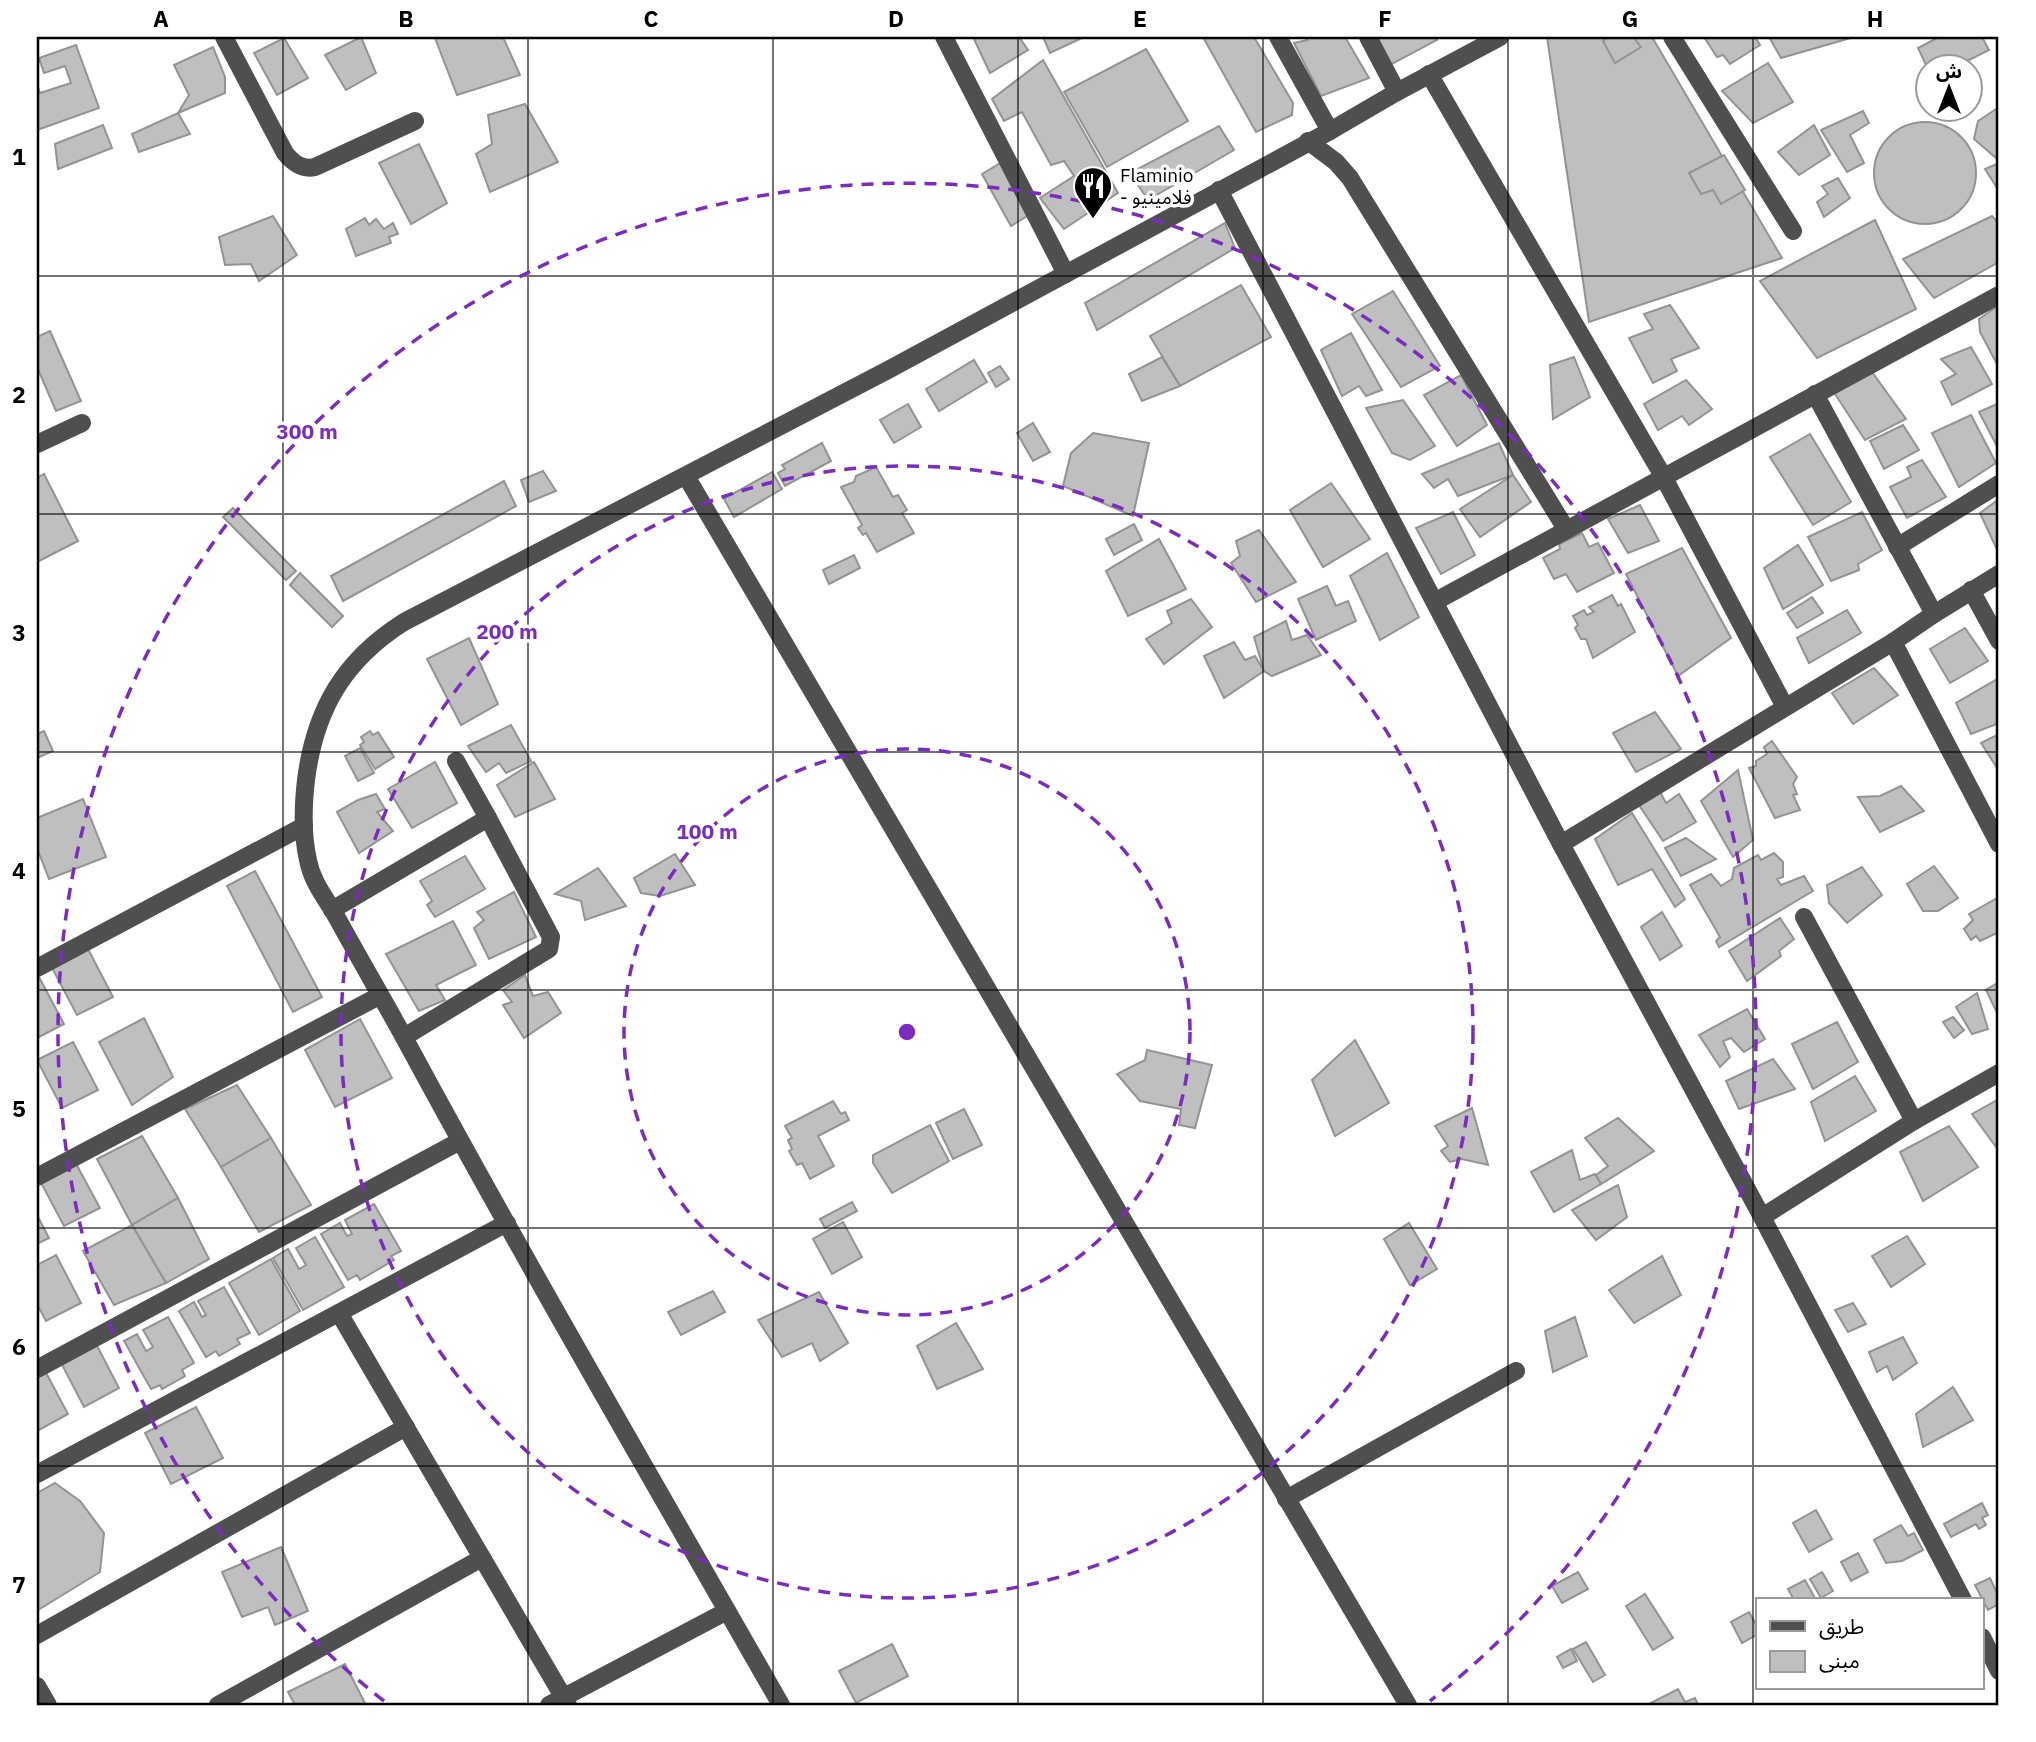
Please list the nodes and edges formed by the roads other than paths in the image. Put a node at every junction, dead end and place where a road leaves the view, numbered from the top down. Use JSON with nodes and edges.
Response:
{"nodes":[{"id":1,"x":225,"y":37,"type":"edge"},
{"id":2,"x":944,"y":37,"type":"edge"},
{"id":3,"x":1278,"y":37,"type":"edge"},
{"id":4,"x":1368,"y":37,"type":"edge"},
{"id":5,"x":1500,"y":37,"type":"edge"},
{"id":6,"x":1672,"y":37,"type":"edge"},
{"id":7,"x":1429,"y":74,"type":"junction"},
{"id":8,"x":1397,"y":92,"type":"junction"},
{"id":9,"x":415,"y":121,"type":"dead end"},
{"id":10,"x":1330,"y":131,"type":"junction"},
{"id":11,"x":1308,"y":141,"type":"junction"},
{"id":12,"x":1219,"y":190,"type":"junction"},
{"id":13,"x":1793,"y":231,"type":"dead end"},
{"id":14,"x":1066,"y":274,"type":"junction"},
{"id":15,"x":1999,"y":295,"type":"edge"},
{"id":16,"x":1815,"y":394,"type":"junction"},
{"id":17,"x":82,"y":423,"type":"dead end"},
{"id":18,"x":37,"y":444,"type":"edge"},
{"id":19,"x":686,"y":476,"type":"junction"},
{"id":20,"x":1663,"y":476,"type":"junction"},
{"id":21,"x":1999,"y":484,"type":"edge"},
{"id":22,"x":1566,"y":529,"type":"junction"},
{"id":23,"x":1897,"y":547,"type":"junction"},
{"id":24,"x":1999,"y":574,"type":"edge"},
{"id":25,"x":1971,"y":590,"type":"junction"},
{"id":26,"x":1436,"y":601,"type":"junction"},
{"id":27,"x":1934,"y":614,"type":"junction"},
{"id":28,"x":1999,"y":641,"type":"edge"},
{"id":29,"x":1893,"y":642,"type":"junction"},
{"id":30,"x":1784,"y":707,"type":"junction"},
{"id":31,"x":456,"y":761,"type":"dead end"},
{"id":32,"x":1992,"y":811,"type":"edge"},
{"id":33,"x":488,"y":818,"type":"junction"},
{"id":34,"x":304,"y":826,"type":"junction"},
{"id":35,"x":1561,"y":844,"type":"junction"},
{"id":36,"x":1999,"y":844,"type":"edge"},
{"id":37,"x":332,"y":910,"type":"junction"},
{"id":38,"x":1804,"y":918,"type":"dead end"},
{"id":39,"x":37,"y":968,"type":"edge"},
{"id":40,"x":379,"y":996,"type":"junction"},
{"id":41,"x":404,"y":1037,"type":"junction"},
{"id":42,"x":1999,"y":1073,"type":"edge"},
{"id":43,"x":1914,"y":1121,"type":"junction"},
{"id":44,"x":460,"y":1142,"type":"junction"},
{"id":45,"x":37,"y":1177,"type":"edge"},
{"id":46,"x":1762,"y":1217,"type":"junction"},
{"id":47,"x":507,"y":1223,"type":"junction"},
{"id":48,"x":339,"y":1313,"type":"junction"},
{"id":49,"x":37,"y":1369,"type":"edge"},
{"id":50,"x":1516,"y":1371,"type":"dead end"},
{"id":51,"x":406,"y":1427,"type":"junction"},
{"id":52,"x":37,"y":1474,"type":"edge"},
{"id":53,"x":1286,"y":1499,"type":"junction"},
{"id":54,"x":482,"y":1558,"type":"junction"},
{"id":55,"x":1961,"y":1598,"type":"edge"},
{"id":56,"x":727,"y":1611,"type":"junction"},
{"id":57,"x":37,"y":1635,"type":"edge"},
{"id":58,"x":1983,"y":1639,"type":"edge"},
{"id":59,"x":1999,"y":1671,"type":"edge"},
{"id":60,"x":37,"y":1686,"type":"edge"},
{"id":61,"x":560,"y":1703,"type":"edge"},
{"id":62,"x":48,"y":1705,"type":"edge"},
{"id":63,"x":218,"y":1705,"type":"edge"},
{"id":64,"x":780,"y":1705,"type":"edge"},
{"id":65,"x":1408,"y":1705,"type":"edge"}],
"edges":[{"from":1,"to":9,"type":"street"},
{"from":2,"to":14,"type":"street"},
{"from":3,"to":10,"type":"street"},
{"from":4,"to":8,"type":"street"},
{"from":5,"to":7,"type":"street"},
{"from":6,"to":13,"type":"street"},
{"from":7,"to":8,"type":"street"},
{"from":7,"to":20,"type":"street"},
{"from":8,"to":10,"type":"street"},
{"from":10,"to":11,"type":"street"},
{"from":11,"to":12,"type":"street"},
{"from":11,"to":22,"type":"street"},
{"from":12,"to":14,"type":"street"},
{"from":12,"to":26,"type":"street"},
{"from":14,"to":19,"type":"street"},
{"from":15,"to":16,"type":"street"},
{"from":16,"to":20,"type":"street"},
{"from":16,"to":23,"type":"street"},
{"from":17,"to":18,"type":"street"},
{"from":19,"to":34,"type":"street"},
{"from":19,"to":53,"type":"street"},
{"from":20,"to":22,"type":"street"},
{"from":20,"to":30,"type":"street"},
{"from":21,"to":23,"type":"street"},
{"from":22,"to":26,"type":"street"},
{"from":23,"to":27,"type":"street"},
{"from":24,"to":25,"type":"street"},
{"from":25,"to":27,"type":"street"},
{"from":25,"to":28,"type":"street"},
{"from":26,"to":35,"type":"street"},
{"from":27,"to":29,"type":"street"},
{"from":29,"to":30,"type":"street"},
{"from":29,"to":32,"type":"street"},
{"from":30,"to":35,"type":"street"},
{"from":31,"to":33,"type":"street"},
{"from":32,"to":36,"type":"street"},
{"from":33,"to":37,"type":"street"},
{"from":33,"to":41,"type":"street"},
{"from":34,"to":37,"type":"street"},
{"from":34,"to":39,"type":"street"},
{"from":35,"to":46,"type":"street"},
{"from":37,"to":40,"type":"street"},
{"from":38,"to":43,"type":"street"},
{"from":40,"to":41,"type":"street"},
{"from":40,"to":45,"type":"street"},
{"from":41,"to":44,"type":"street"},
{"from":42,"to":43,"type":"street"},
{"from":43,"to":46,"type":"street"},
{"from":44,"to":47,"type":"street"},
{"from":44,"to":49,"type":"street"},
{"from":46,"to":55,"type":"street"},
{"from":47,"to":48,"type":"street"},
{"from":47,"to":56,"type":"street"},
{"from":48,"to":51,"type":"street"},
{"from":48,"to":52,"type":"street"},
{"from":50,"to":53,"type":"street"},
{"from":51,"to":54,"type":"street"},
{"from":51,"to":57,"type":"street"},
{"from":53,"to":65,"type":"street"},
{"from":54,"to":61,"type":"street"},
{"from":54,"to":63,"type":"street"},
{"from":56,"to":61,"type":"street"},
{"from":56,"to":64,"type":"street"},
{"from":58,"to":59,"type":"street"},
{"from":60,"to":62,"type":"street"}]}
